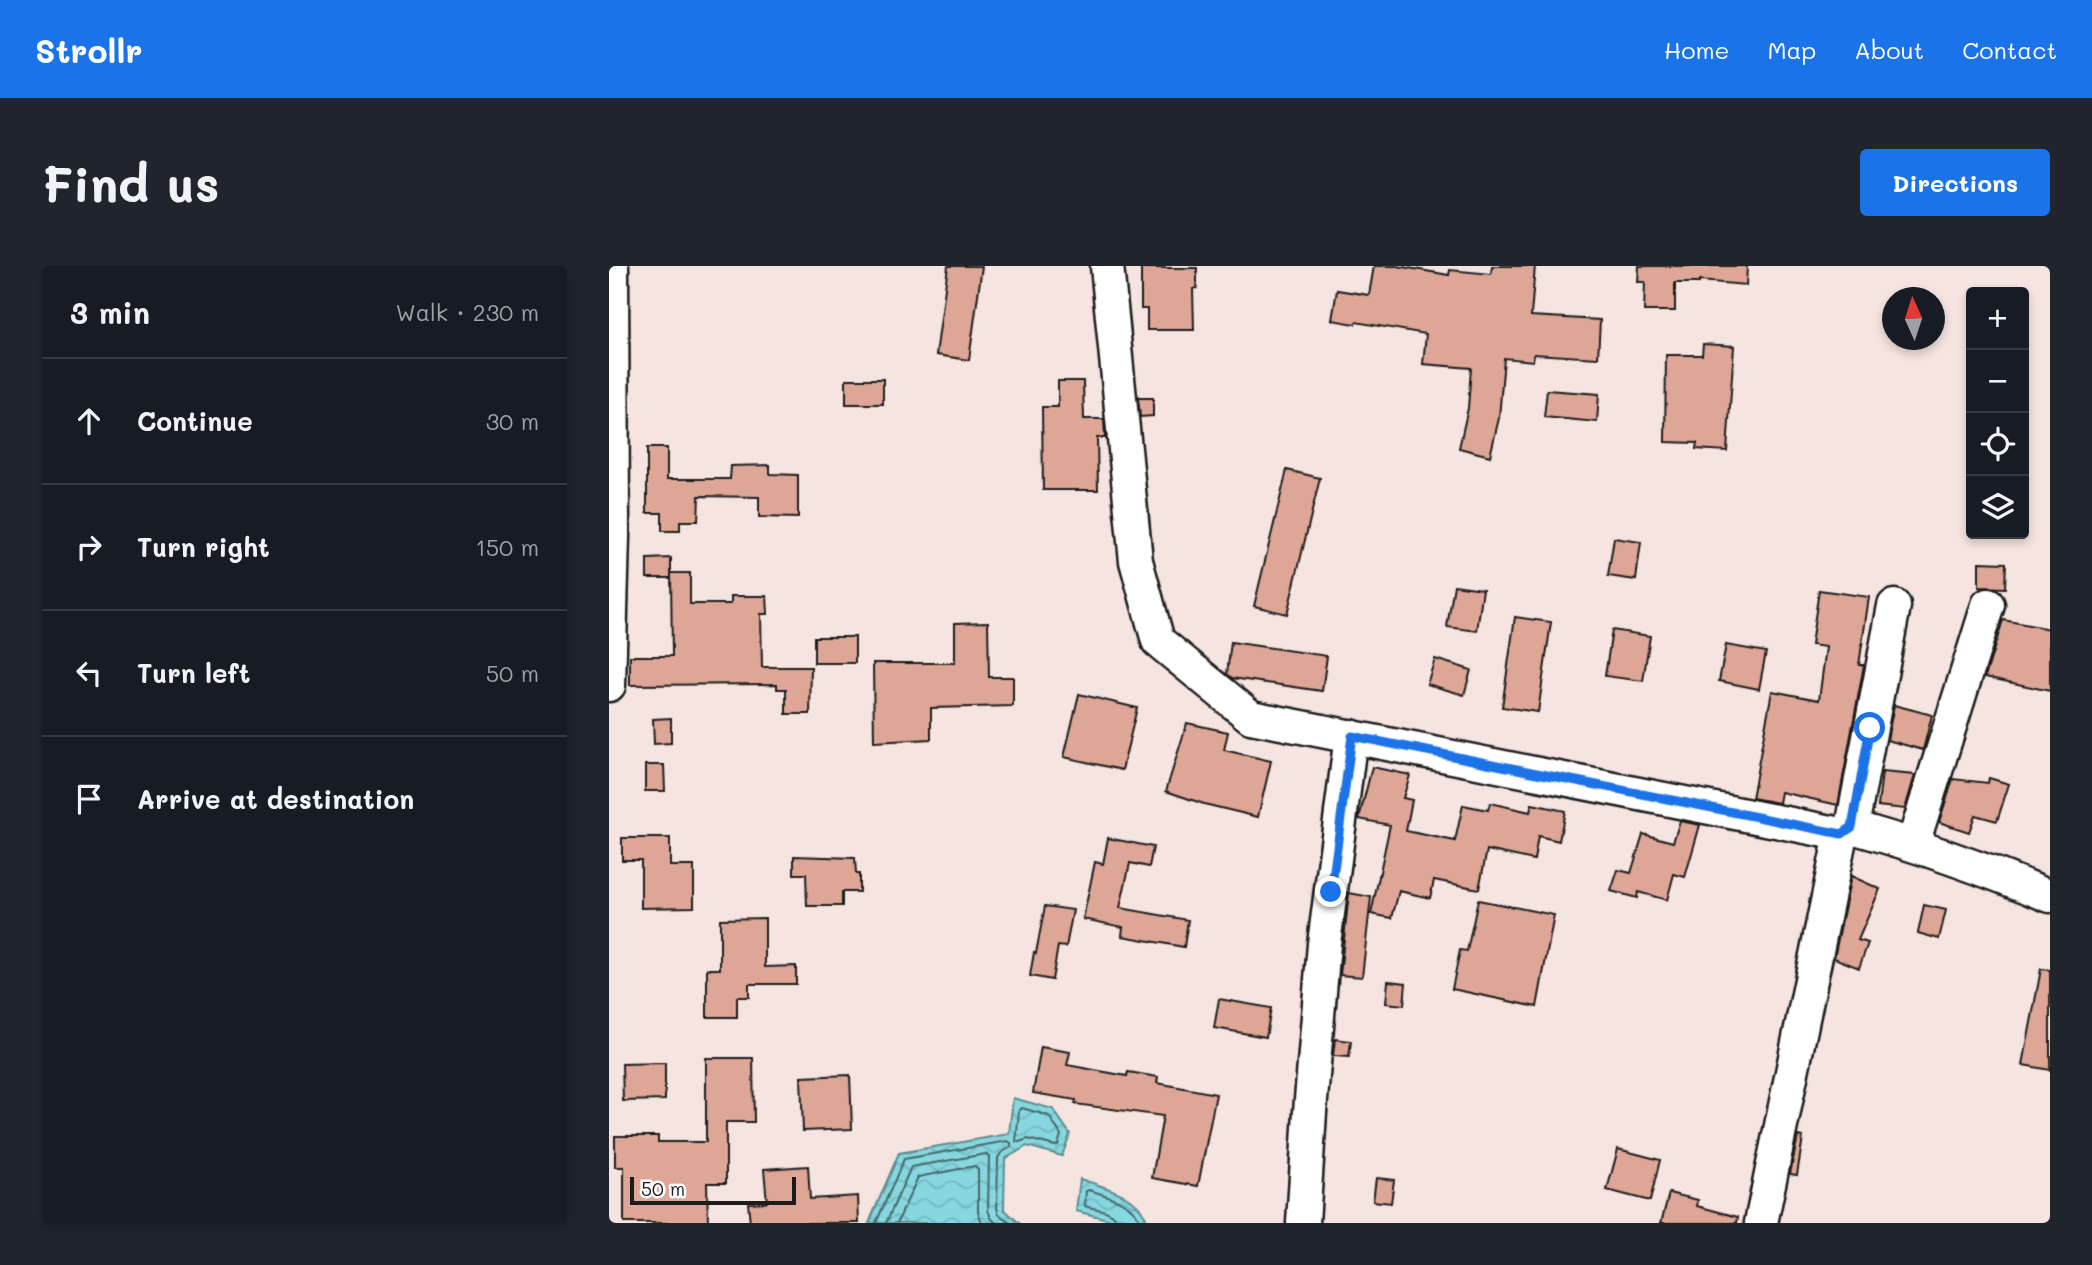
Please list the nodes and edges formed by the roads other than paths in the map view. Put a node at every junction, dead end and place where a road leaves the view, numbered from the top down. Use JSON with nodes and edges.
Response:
{"nodes":[{"id":1,"x":612,"y":266,"type":"edge"},
{"id":2,"x":1107,"y":266,"type":"edge"},
{"id":3,"x":1988,"y":605,"type":"dead end"},
{"id":4,"x":1894,"y":606,"type":"dead end"},
{"id":5,"x":609,"y":685,"type":"edge"},
{"id":6,"x":1352,"y":736,"type":"junction"},
{"id":7,"x":1847,"y":831,"type":"junction"},
{"id":8,"x":1913,"y":844,"type":"junction"},
{"id":9,"x":2050,"y":897,"type":"edge"},
{"id":10,"x":1303,"y":1223,"type":"edge"},
{"id":11,"x":1761,"y":1223,"type":"edge"}],
"edges":[{"from":1,"to":5,"type":"street"},
{"from":2,"to":6,"type":"street"},
{"from":3,"to":8,"type":"street"},
{"from":4,"to":7,"type":"street"},
{"from":6,"to":7,"type":"street"},
{"from":6,"to":10,"type":"street"},
{"from":7,"to":8,"type":"street"},
{"from":7,"to":11,"type":"street"},
{"from":8,"to":9,"type":"street"}]}
